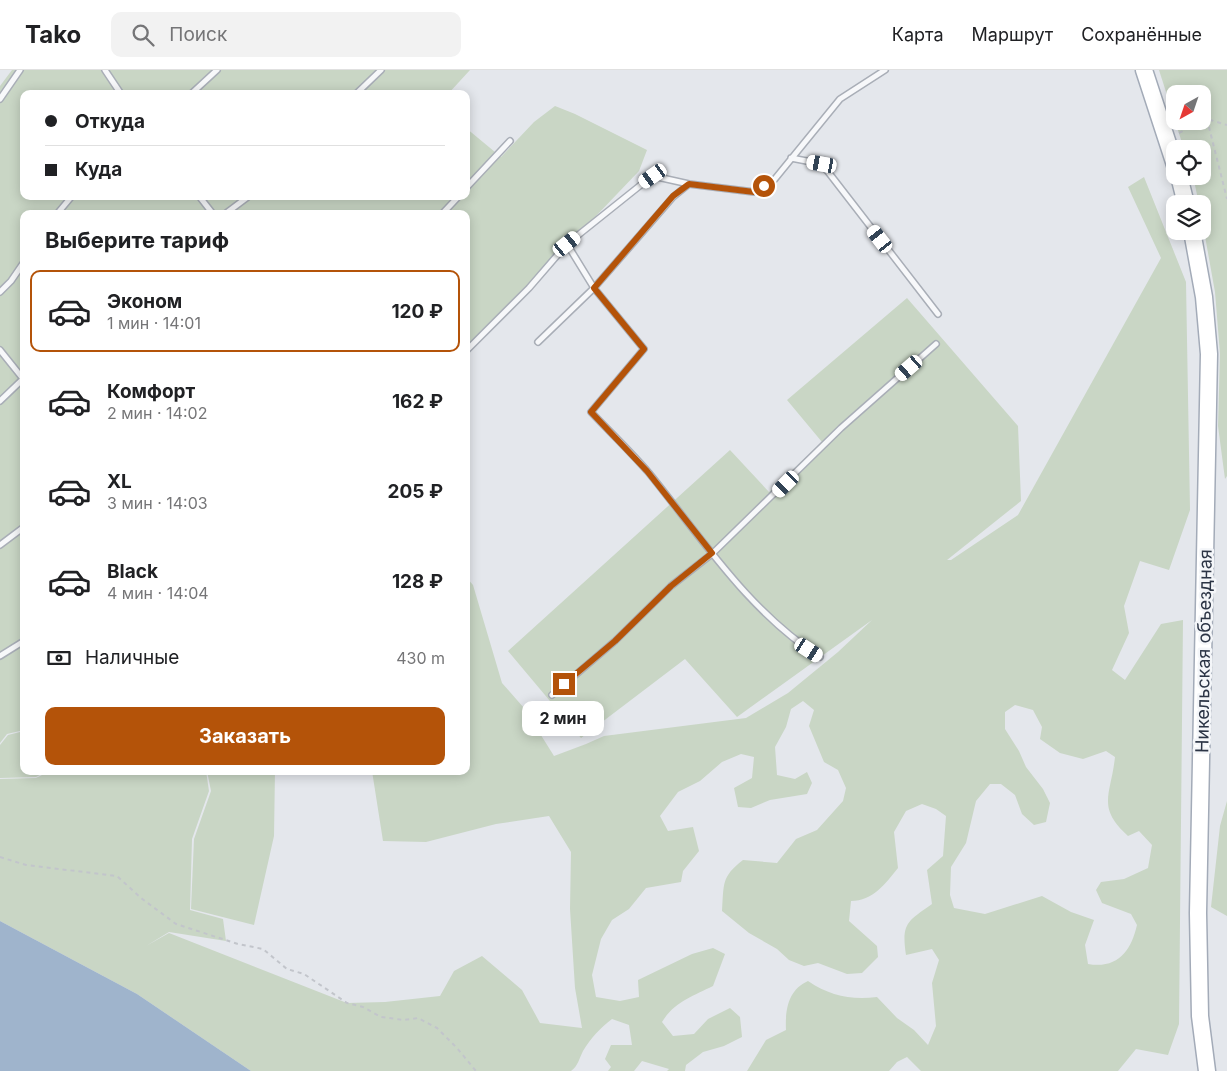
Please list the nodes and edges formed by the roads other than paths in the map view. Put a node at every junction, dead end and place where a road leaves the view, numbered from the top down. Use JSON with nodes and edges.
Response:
{"nodes":[{"id":1,"x":20,"y":70,"type":"edge"},
{"id":2,"x":105,"y":70,"type":"edge"},
{"id":3,"x":217,"y":70,"type":"edge"},
{"id":4,"x":381,"y":70,"type":"edge"},
{"id":5,"x":885,"y":70,"type":"edge"},
{"id":6,"x":1144,"y":70,"type":"edge"},
{"id":7,"x":119,"y":90,"type":"edge"},
{"id":8,"x":195,"y":90,"type":"edge"},
{"id":9,"x":360,"y":90,"type":"edge"},
{"id":10,"x":0,"y":98,"type":"edge"},
{"id":11,"x":1167,"y":140,"type":"edge"},
{"id":12,"x":510,"y":141,"type":"dead end"},
{"id":13,"x":791,"y":158,"type":"junction"},
{"id":14,"x":470,"y":184,"type":"edge"},
{"id":15,"x":689,"y":184,"type":"junction"},
{"id":16,"x":69,"y":200,"type":"edge"},
{"id":17,"x":202,"y":200,"type":"edge"},
{"id":18,"x":244,"y":200,"type":"edge"},
{"id":19,"x":455,"y":200,"type":"edge"},
{"id":20,"x":60,"y":210,"type":"edge"},
{"id":21,"x":210,"y":210,"type":"edge"},
{"id":22,"x":230,"y":210,"type":"edge"},
{"id":23,"x":446,"y":210,"type":"edge"},
{"id":24,"x":1194,"y":240,"type":"edge"},
{"id":25,"x":567,"y":244,"type":"junction"},
{"id":26,"x":20,"y":267,"type":"edge"},
{"id":27,"x":594,"y":288,"type":"junction"},
{"id":28,"x":0,"y":292,"type":"edge"},
{"id":29,"x":938,"y":314,"type":"dead end"},
{"id":30,"x":538,"y":342,"type":"dead end"},
{"id":31,"x":936,"y":344,"type":"dead end"},
{"id":32,"x":470,"y":347,"type":"edge"},
{"id":33,"x":0,"y":350,"type":"edge"},
{"id":34,"x":20,"y":375,"type":"edge"},
{"id":35,"x":20,"y":382,"type":"edge"},
{"id":36,"x":0,"y":400,"type":"edge"},
{"id":37,"x":20,"y":530,"type":"edge"},
{"id":38,"x":0,"y":545,"type":"edge"},
{"id":39,"x":712,"y":553,"type":"junction"},
{"id":40,"x":20,"y":644,"type":"edge"},
{"id":41,"x":0,"y":656,"type":"edge"},
{"id":42,"x":820,"y":657,"type":"dead end"},
{"id":43,"x":552,"y":695,"type":"dead end"},
{"id":44,"x":1207,"y":1071,"type":"edge"}],
"edges":[{"from":1,"to":10,"type":"lane"},
{"from":2,"to":7,"type":"lane"},
{"from":3,"to":8,"type":"lane"},
{"from":4,"to":9,"type":"lane"},
{"from":5,"to":13,"type":"lane"},
{"from":6,"to":11,"type":"main road"},
{"from":12,"to":14,"type":"lane"},
{"from":13,"to":15,"type":"lane"},
{"from":13,"to":29,"type":"lane"},
{"from":15,"to":25,"type":"lane"},
{"from":15,"to":27,"type":"lane"},
{"from":16,"to":20,"type":"lane"},
{"from":17,"to":21,"type":"lane"},
{"from":18,"to":22,"type":"lane"},
{"from":19,"to":23,"type":"lane"},
{"from":24,"to":44,"type":"main road","name":"Никельская объездная"},
{"from":25,"to":27,"type":"lane"},
{"from":25,"to":32,"type":"lane"},
{"from":26,"to":28,"type":"lane"},
{"from":27,"to":30,"type":"lane"},
{"from":27,"to":39,"type":"lane"},
{"from":31,"to":39,"type":"lane"},
{"from":33,"to":34,"type":"lane"},
{"from":35,"to":36,"type":"lane"},
{"from":37,"to":38,"type":"lane"},
{"from":39,"to":42,"type":"lane"},
{"from":39,"to":43,"type":"lane"},
{"from":40,"to":41,"type":"lane"}]}
